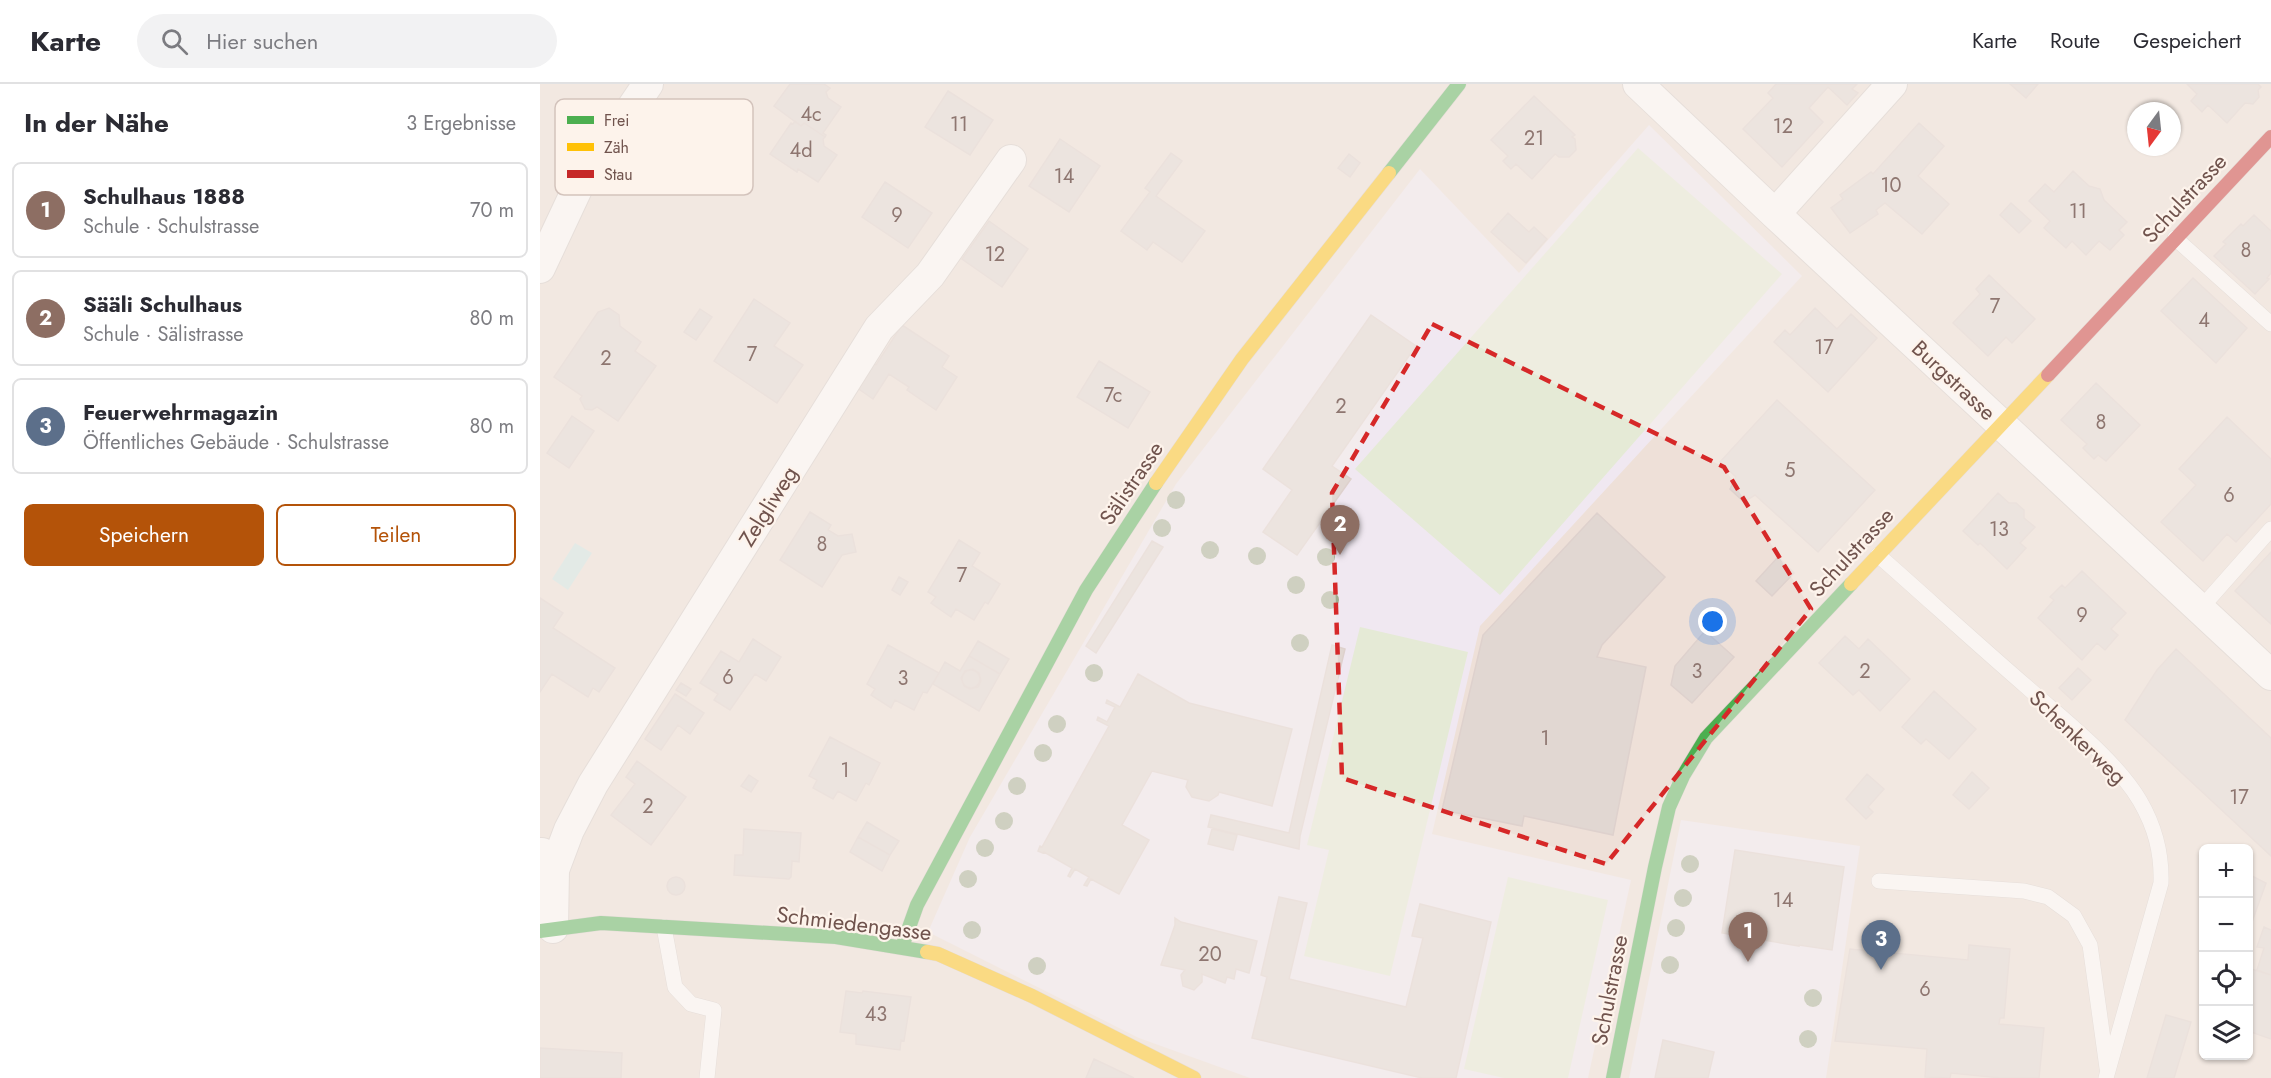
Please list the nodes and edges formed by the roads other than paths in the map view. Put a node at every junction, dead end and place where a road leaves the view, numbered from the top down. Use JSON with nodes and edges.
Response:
{"nodes":[{"id":1,"x":648,"y":84,"type":"edge"},
{"id":2,"x":1460,"y":84,"type":"edge"},
{"id":3,"x":1638,"y":84,"type":"edge"},
{"id":4,"x":1892,"y":84,"type":"edge"},
{"id":5,"x":638,"y":99,"type":"edge"},
{"id":6,"x":2271,"y":137,"type":"edge"},
{"id":7,"x":1011,"y":160,"type":"dead end"},
{"id":8,"x":575,"y":195,"type":"edge"},
{"id":9,"x":1774,"y":214,"type":"junction"},
{"id":10,"x":2175,"y":238,"type":"junction"},
{"id":11,"x":540,"y":268,"type":"edge"},
{"id":12,"x":2271,"y":324,"type":"edge"},
{"id":13,"x":2000,"y":423,"type":"junction"},
{"id":14,"x":2271,"y":529,"type":"edge"},
{"id":15,"x":1878,"y":555,"type":"junction"},
{"id":16,"x":2201,"y":608,"type":"junction"},
{"id":17,"x":2271,"y":675,"type":"edge"},
{"id":18,"x":547,"y":860,"type":"edge"},
{"id":19,"x":1879,"y":881,"type":"dead end"},
{"id":20,"x":664,"y":927,"type":"junction"},
{"id":21,"x":547,"y":930,"type":"edge"},
{"id":22,"x":902,"y":947,"type":"junction"},
{"id":23,"x":2106,"y":1076,"type":"edge"},
{"id":24,"x":707,"y":1078,"type":"edge"},
{"id":25,"x":1194,"y":1078,"type":"edge"},
{"id":26,"x":1613,"y":1078,"type":"edge"}],
"edges":[{"from":1,"to":5,"type":"street"},
{"from":2,"to":22,"type":"street","name":"Sälistrasse"},
{"from":3,"to":9,"type":"street","name":"Burgstrasse"},
{"from":4,"to":9,"type":"street"},
{"from":6,"to":10,"type":"street","name":"Schulstrasse"},
{"from":7,"to":18,"type":"street","name":"Zelgliweg"},
{"from":8,"to":11,"type":"street"},
{"from":9,"to":13,"type":"street","name":"Burgstrasse"},
{"from":10,"to":12,"type":"lane"},
{"from":10,"to":13,"type":"street","name":"Schulstrasse"},
{"from":13,"to":15,"type":"street","name":"Schulstrasse"},
{"from":13,"to":16,"type":"street","name":"Burgstrasse"},
{"from":14,"to":16,"type":"lane"},
{"from":15,"to":23,"type":"lane","name":"Schenkerweg"},
{"from":15,"to":26,"type":"street","name":"Schulstrasse"},
{"from":16,"to":17,"type":"street","name":"Burgstrasse"},
{"from":18,"to":21,"type":"street","name":"Zelgliweg"},
{"from":19,"to":23,"type":"lane"},
{"from":20,"to":21,"type":"street","name":"Schmiedengasse"},
{"from":20,"to":22,"type":"street","name":"Schmiedengasse"},
{"from":20,"to":24,"type":"lane"},
{"from":22,"to":25,"type":"street","name":"Schmiedengasse"}]}
